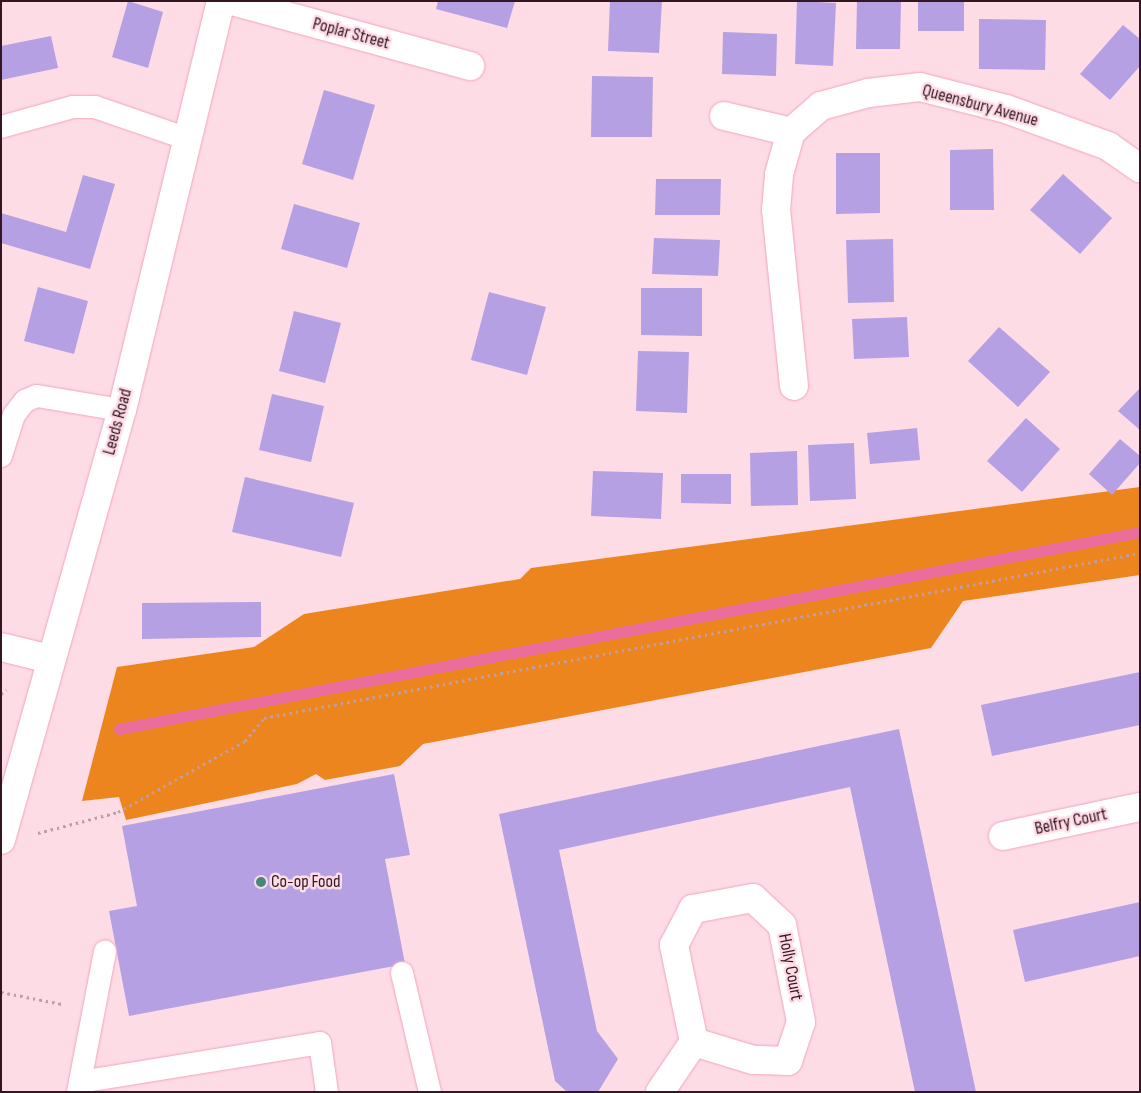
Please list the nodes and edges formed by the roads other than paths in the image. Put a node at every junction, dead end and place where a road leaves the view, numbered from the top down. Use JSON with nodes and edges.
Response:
{"nodes":[{"id":1,"x":221,"y":1,"type":"edge"},
{"id":2,"x":232,"y":1,"type":"edge"},
{"id":3,"x":470,"y":66,"type":"dead end"},
{"id":4,"x":724,"y":116,"type":"dead end"},
{"id":5,"x":1,"y":127,"type":"edge"},
{"id":6,"x":791,"y":132,"type":"junction"},
{"id":7,"x":185,"y":138,"type":"junction"},
{"id":8,"x":1140,"y":168,"type":"edge"},
{"id":9,"x":794,"y":386,"type":"dead end"},
{"id":10,"x":122,"y":410,"type":"junction"},
{"id":11,"x":1,"y":456,"type":"edge"},
{"id":12,"x":1,"y":647,"type":"edge"},
{"id":13,"x":50,"y":659,"type":"junction"},
{"id":14,"x":1140,"y":807,"type":"edge"},
{"id":15,"x":1003,"y":836,"type":"dead end"},
{"id":16,"x":1,"y":840,"type":"edge"},
{"id":17,"x":105,"y":952,"type":"dead end"},
{"id":18,"x":402,"y":973,"type":"dead end"},
{"id":19,"x":694,"y":1042,"type":"junction"},
{"id":20,"x":79,"y":1087,"type":"edge"},
{"id":21,"x":327,"y":1092,"type":"edge"},
{"id":22,"x":430,"y":1092,"type":"edge"},
{"id":23,"x":660,"y":1092,"type":"edge"}],
"edges":[{"from":1,"to":7,"type":"street","name":"Leeds Road"},
{"from":2,"to":3,"type":"street","name":"Poplar Street"},
{"from":4,"to":6,"type":"street"},
{"from":5,"to":7,"type":"lane"},
{"from":6,"to":8,"type":"street","name":"Queensbury Avenue"},
{"from":6,"to":9,"type":"street"},
{"from":7,"to":10,"type":"street","name":"Leeds Road"},
{"from":10,"to":11,"type":"lane"},
{"from":10,"to":13,"type":"street","name":"Leeds Road"},
{"from":12,"to":13,"type":"street"},
{"from":13,"to":16,"type":"street","name":"Leeds Road"},
{"from":14,"to":15,"type":"street","name":"Belfry Court"},
{"from":17,"to":20,"type":"lane"},
{"from":18,"to":22,"type":"lane"},
{"from":19,"to":19,"type":"street","name":"Holly Court"},
{"from":19,"to":23,"type":"street"},
{"from":20,"to":21,"type":"lane"}]}
